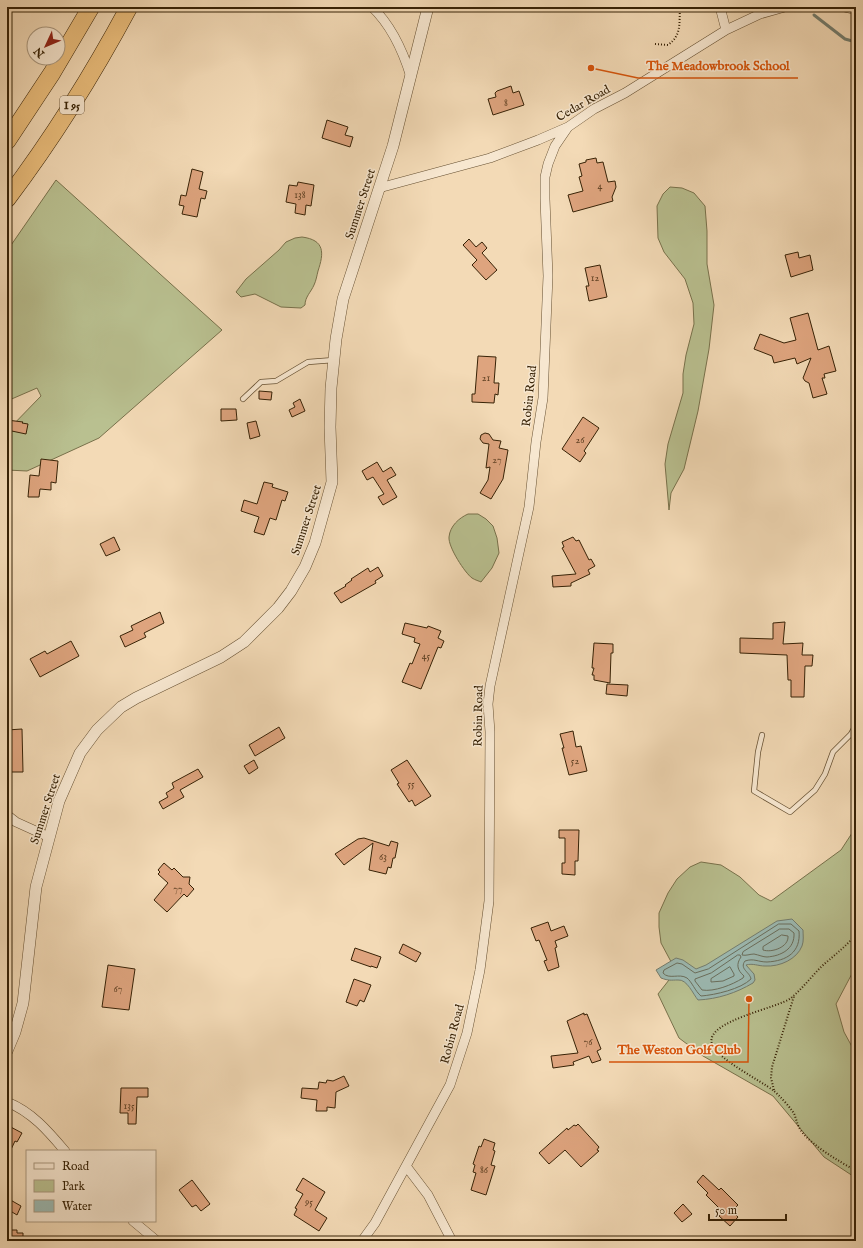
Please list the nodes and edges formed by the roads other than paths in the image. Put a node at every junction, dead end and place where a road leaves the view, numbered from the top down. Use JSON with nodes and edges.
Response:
{"nodes":[{"id":1,"x":91,"y":7,"type":"edge"},
{"id":2,"x":129,"y":7,"type":"edge"},
{"id":3,"x":372,"y":7,"type":"edge"},
{"id":4,"x":428,"y":7,"type":"edge"},
{"id":5,"x":720,"y":7,"type":"edge"},
{"id":6,"x":780,"y":7,"type":"edge"},
{"id":7,"x":844,"y":7,"type":"edge"},
{"id":8,"x":856,"y":10,"type":"edge"},
{"id":9,"x":726,"y":30,"type":"junction"},
{"id":10,"x":411,"y":77,"type":"junction"},
{"id":11,"x":568,"y":127,"type":"junction"},
{"id":12,"x":7,"y":141,"type":"edge"},
{"id":13,"x":379,"y":188,"type":"junction"},
{"id":14,"x":7,"y":199,"type":"edge"},
{"id":15,"x":334,"y":360,"type":"junction"},
{"id":16,"x":243,"y":400,"type":"dead end"},
{"id":17,"x":856,"y":725,"type":"edge"},
{"id":18,"x":762,"y":735,"type":"dead end"},
{"id":19,"x":7,"y":815,"type":"edge"},
{"id":20,"x":49,"y":837,"type":"junction"},
{"id":21,"x":7,"y":1051,"type":"edge"},
{"id":22,"x":7,"y":1102,"type":"edge"},
{"id":23,"x":64,"y":1150,"type":"edge"},
{"id":24,"x":406,"y":1166,"type":"junction"},
{"id":25,"x":134,"y":1222,"type":"edge"},
{"id":26,"x":157,"y":1241,"type":"edge"},
{"id":27,"x":362,"y":1241,"type":"edge"},
{"id":28,"x":452,"y":1241,"type":"edge"}],
"edges":[{"from":1,"to":12,"type":"highway"},
{"from":2,"to":14,"type":"highway","number":"I 95"},
{"from":3,"to":10,"type":"street"},
{"from":4,"to":10,"type":"street","name":"Summer Street"},
{"from":5,"to":9,"type":"street"},
{"from":6,"to":9,"type":"street","name":"Cedar Road"},
{"from":7,"to":8,"type":"street"},
{"from":9,"to":11,"type":"street","name":"Cedar Road"},
{"from":10,"to":13,"type":"street","name":"Summer Street"},
{"from":11,"to":13,"type":"street","name":"Cedar Road"},
{"from":11,"to":24,"type":"street","name":"Robin Road"},
{"from":13,"to":15,"type":"street","name":"Summer Street"},
{"from":15,"to":16,"type":"lane"},
{"from":15,"to":20,"type":"street","name":"Summer Street"},
{"from":17,"to":18,"type":"lane"},
{"from":19,"to":20,"type":"street"},
{"from":20,"to":21,"type":"street","name":"Summer Street"},
{"from":22,"to":23,"type":"street"},
{"from":24,"to":27,"type":"street","name":"Robin Road"},
{"from":24,"to":28,"type":"street"},
{"from":25,"to":26,"type":"street"}]}
